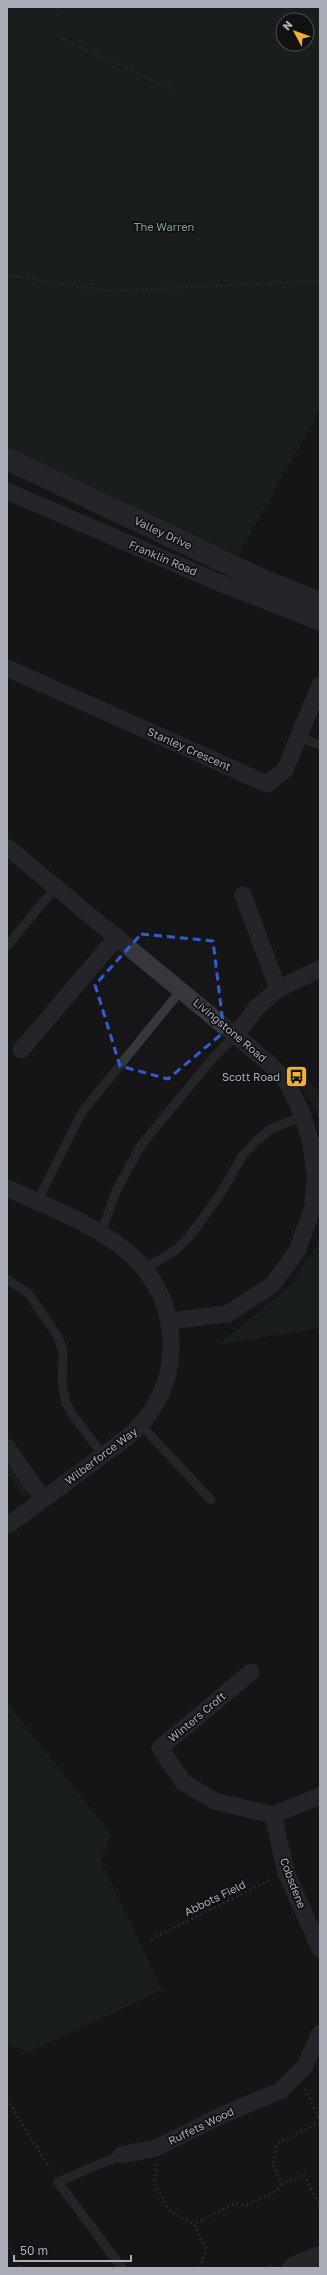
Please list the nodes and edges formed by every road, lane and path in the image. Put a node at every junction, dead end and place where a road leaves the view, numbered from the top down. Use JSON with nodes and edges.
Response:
{"nodes":[{"id":1,"x":60,"y":7,"type":"edge"},
{"id":2,"x":58,"y":10,"type":"dead end"},
{"id":3,"x":63,"y":39,"type":"dead end"},
{"id":4,"x":175,"y":91,"type":"dead end"},
{"id":5,"x":7,"y":275,"type":"edge"},
{"id":6,"x":320,"y":281,"type":"edge"},
{"id":7,"x":7,"y":459,"type":"edge"},
{"id":8,"x":9,"y":497,"type":"edge"},
{"id":9,"x":320,"y":602,"type":"edge"},
{"id":10,"x":320,"y":622,"type":"edge"},
{"id":11,"x":7,"y":668,"type":"edge"},
{"id":12,"x":320,"y":685,"type":"edge"},
{"id":13,"x":299,"y":737,"type":"junction"},
{"id":14,"x":320,"y":745,"type":"edge"},
{"id":15,"x":7,"y":847,"type":"edge"},
{"id":16,"x":56,"y":887,"type":"junction"},
{"id":17,"x":243,"y":895,"type":"dead end"},
{"id":18,"x":117,"y":937,"type":"junction"},
{"id":19,"x":7,"y":946,"type":"edge"},
{"id":20,"x":320,"y":969,"type":"edge"},
{"id":21,"x":278,"y":989,"type":"junction"},
{"id":22,"x":182,"y":990,"type":"junction"},
{"id":23,"x":236,"y":1035,"type":"junction"},
{"id":24,"x":21,"y":1050,"type":"dead end"},
{"id":25,"x":303,"y":1116,"type":"junction"},
{"id":26,"x":7,"y":1188,"type":"edge"},
{"id":27,"x":37,"y":1202,"type":"junction"},
{"id":28,"x":316,"y":1208,"type":"edge"},
{"id":29,"x":101,"y":1233,"type":"junction"},
{"id":30,"x":145,"y":1269,"type":"junction"},
{"id":31,"x":7,"y":1279,"type":"edge"},
{"id":32,"x":169,"y":1321,"type":"junction"},
{"id":33,"x":141,"y":1425,"type":"junction"},
{"id":34,"x":7,"y":1448,"type":"edge"},
{"id":35,"x":103,"y":1455,"type":"junction"},
{"id":36,"x":44,"y":1499,"type":"junction"},
{"id":37,"x":211,"y":1500,"type":"dead end"},
{"id":38,"x":7,"y":1526,"type":"edge"},
{"id":39,"x":251,"y":1672,"type":"dead end"},
{"id":40,"x":320,"y":1796,"type":"edge"},
{"id":41,"x":273,"y":1815,"type":"junction"},
{"id":42,"x":286,"y":1872,"type":"junction"},
{"id":43,"x":151,"y":1939,"type":"dead end"},
{"id":44,"x":320,"y":1949,"type":"edge"},
{"id":45,"x":320,"y":2033,"type":"edge"},
{"id":46,"x":301,"y":2082,"type":"dead end"},
{"id":47,"x":7,"y":2099,"type":"edge"},
{"id":48,"x":320,"y":2122,"type":"edge"},
{"id":49,"x":156,"y":2148,"type":"junction"},
{"id":50,"x":121,"y":2155,"type":"joint"},
{"id":51,"x":58,"y":2182,"type":"junction"},
{"id":52,"x":281,"y":2184,"type":"junction"},
{"id":53,"x":320,"y":2206,"type":"edge"},
{"id":54,"x":194,"y":2224,"type":"junction"},
{"id":55,"x":7,"y":2243,"type":"edge"},
{"id":56,"x":320,"y":2257,"type":"edge"},
{"id":57,"x":20,"y":2268,"type":"edge"},
{"id":58,"x":122,"y":2268,"type":"edge"},
{"id":59,"x":200,"y":2268,"type":"edge"},
{"id":60,"x":293,"y":2268,"type":"edge"}],
"edges":[{"from":1,"to":2,"type":"path"},
{"from":3,"to":4,"type":"path"},
{"from":5,"to":6,"type":"path"},
{"from":7,"to":9,"type":"street","name":"Valley Drive"},
{"from":8,"to":10,"type":"street","name":"Franklin Road"},
{"from":11,"to":13,"type":"street","name":"Stanley Crescent"},
{"from":12,"to":13,"type":"street","name":"Stanley Crescent"},
{"from":13,"to":14,"type":"lane"},
{"from":15,"to":16,"type":"street","name":"Livingstone Road"},
{"from":16,"to":18,"type":"street","name":"Livingstone Road"},
{"from":16,"to":19,"type":"lane"},
{"from":17,"to":21,"type":"street"},
{"from":18,"to":22,"type":"street","name":"Livingstone Road"},
{"from":18,"to":24,"type":"street"},
{"from":20,"to":21,"type":"street"},
{"from":21,"to":23,"type":"street"},
{"from":22,"to":23,"type":"street","name":"Livingstone Road"},
{"from":22,"to":27,"type":"lane"},
{"from":23,"to":25,"type":"street","name":"Livingstone Road"},
{"from":23,"to":29,"type":"lane"},
{"from":25,"to":28,"type":"street","name":"Livingstone Road"},
{"from":25,"to":30,"type":"lane"},
{"from":26,"to":27,"type":"street","name":"Wilberforce Way"},
{"from":27,"to":29,"type":"street","name":"Wilberforce Way"},
{"from":28,"to":32,"type":"street","name":"Livingstone Road"},
{"from":29,"to":30,"type":"street","name":"Wilberforce Way"},
{"from":30,"to":32,"type":"street","name":"Wilberforce Way"},
{"from":31,"to":35,"type":"lane"},
{"from":32,"to":33,"type":"street","name":"Wilberforce Way"},
{"from":33,"to":35,"type":"street","name":"Wilberforce Way"},
{"from":33,"to":37,"type":"lane"},
{"from":34,"to":36,"type":"street"},
{"from":35,"to":36,"type":"street","name":"Wilberforce Way"},
{"from":36,"to":38,"type":"street","name":"Wilberforce Way"},
{"from":39,"to":41,"type":"street","name":"Winters Croft"},
{"from":40,"to":41,"type":"street"},
{"from":41,"to":42,"type":"street","name":"Cobsdene"},
{"from":42,"to":43,"type":"path","name":"Abbots Field"},
{"from":42,"to":44,"type":"street","name":"Cobsdene"},
{"from":45,"to":49,"type":"street","name":"Ruffets Wood"},
{"from":46,"to":48,"type":"path"},
{"from":47,"to":51,"type":"path"},
{"from":48,"to":52,"type":"path"},
{"from":49,"to":50,"type":"street","name":"Ruffets Wood"},
{"from":49,"to":54,"type":"path"},
{"from":50,"to":51,"type":"lane"},
{"from":51,"to":58,"type":"lane"},
{"from":52,"to":53,"type":"path"},
{"from":52,"to":54,"type":"path"},
{"from":54,"to":59,"type":"path"},
{"from":55,"to":57,"type":"path"},
{"from":56,"to":60,"type":"street"}]}
